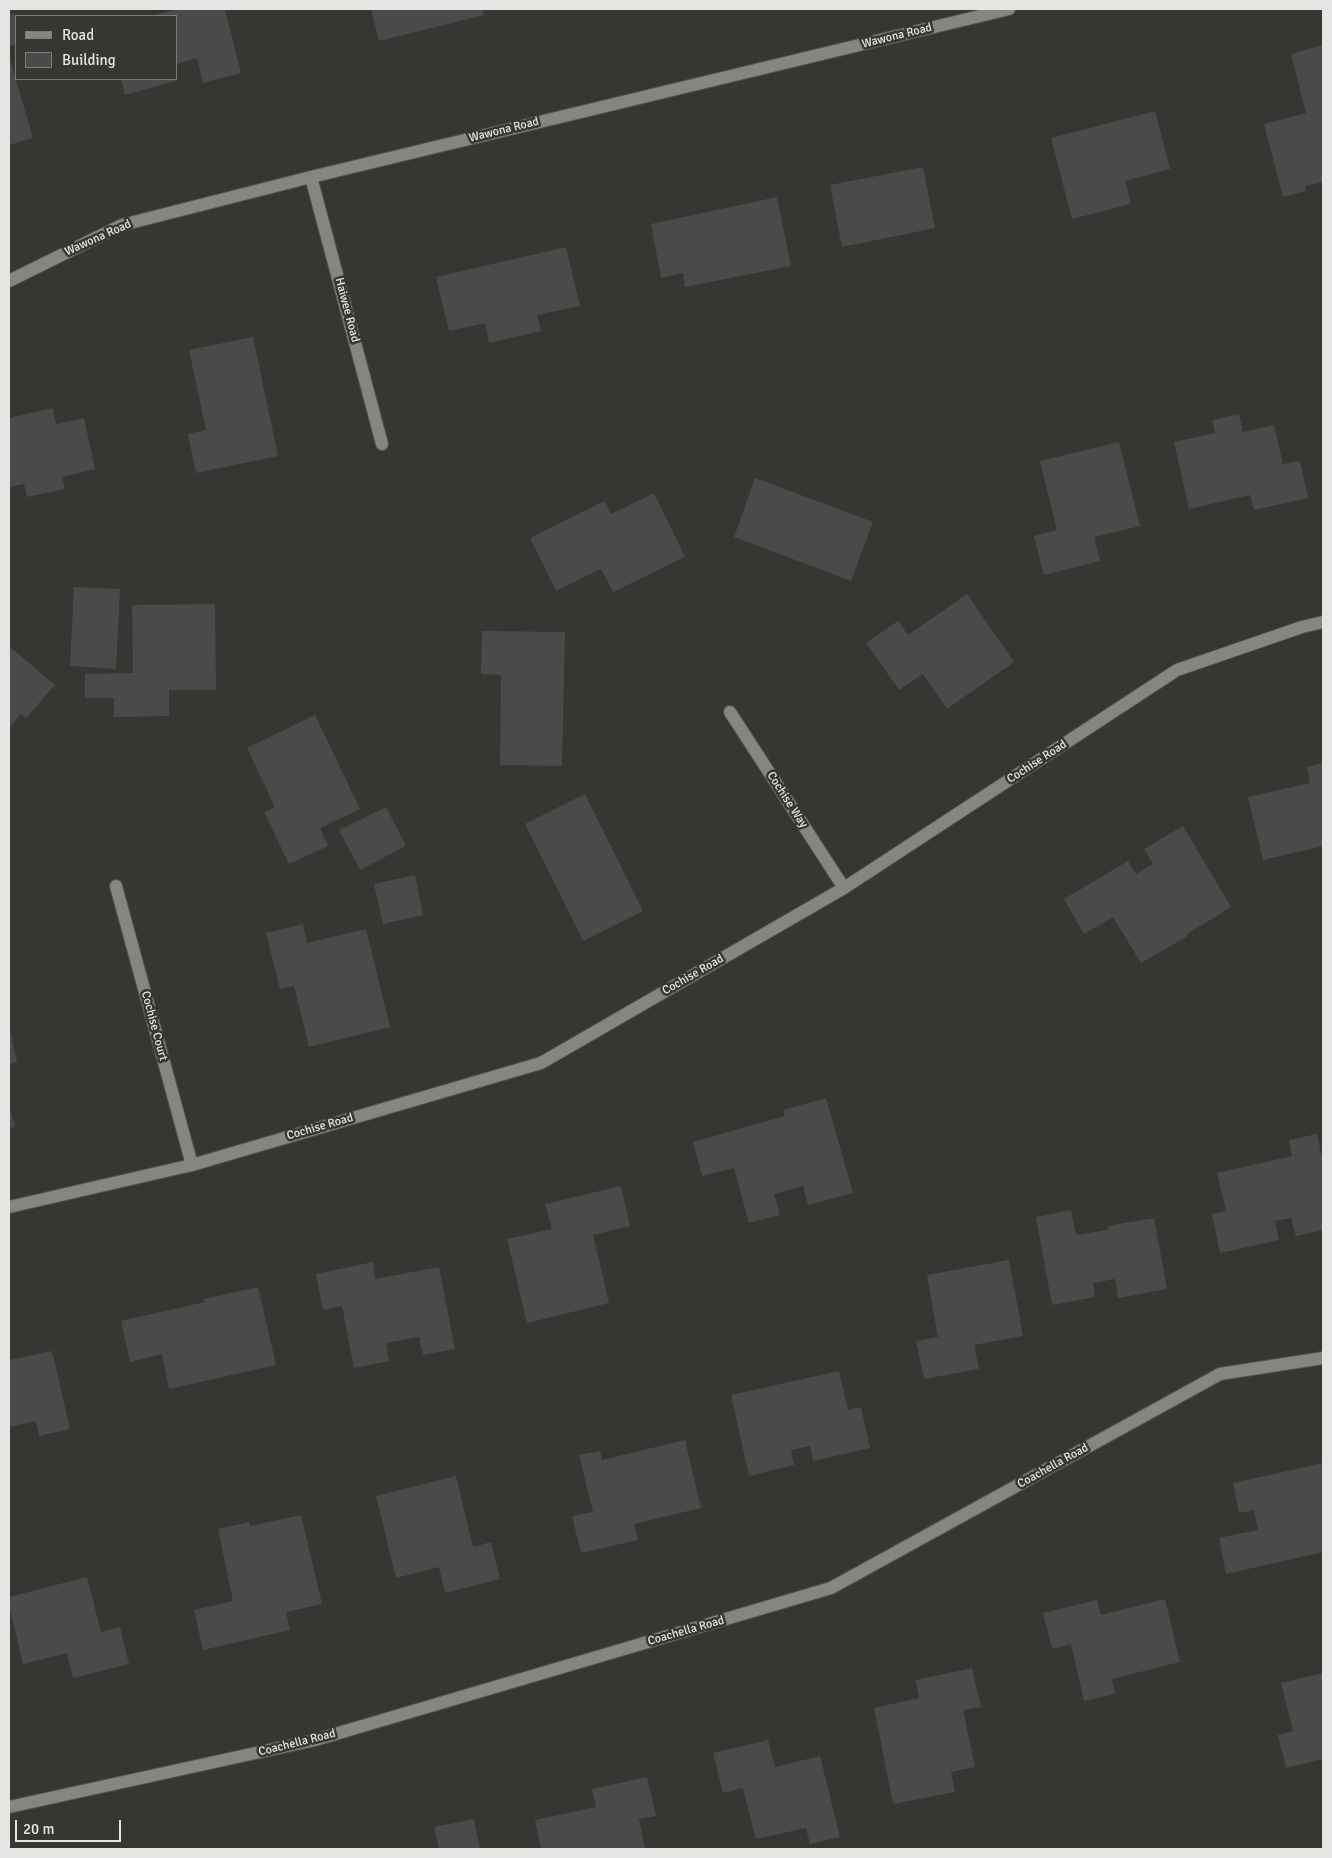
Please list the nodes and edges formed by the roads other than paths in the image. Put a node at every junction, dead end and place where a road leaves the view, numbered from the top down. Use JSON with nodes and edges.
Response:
{"nodes":[{"id":1,"x":1009,"y":9,"type":"edge"},
{"id":2,"x":311,"y":177,"type":"junction"},
{"id":3,"x":9,"y":281,"type":"edge"},
{"id":4,"x":382,"y":444,"type":"dead end"},
{"id":5,"x":1323,"y":622,"type":"edge"},
{"id":6,"x":730,"y":712,"type":"dead end"},
{"id":7,"x":116,"y":886,"type":"dead end"},
{"id":8,"x":844,"y":888,"type":"junction"},
{"id":9,"x":192,"y":1165,"type":"junction"},
{"id":10,"x":9,"y":1207,"type":"edge"},
{"id":11,"x":1323,"y":1358,"type":"edge"},
{"id":12,"x":9,"y":1807,"type":"edge"}],
"edges":[{"from":1,"to":2,"type":"street","name":"Wawona Road"},
{"from":2,"to":3,"type":"street","name":"Wawona Road"},
{"from":2,"to":4,"type":"street","name":"Haiwee Road"},
{"from":5,"to":8,"type":"street","name":"Cochise Road"},
{"from":6,"to":8,"type":"street","name":"Cochise Way"},
{"from":7,"to":9,"type":"street","name":"Cochise Court"},
{"from":8,"to":9,"type":"street","name":"Cochise Road"},
{"from":9,"to":10,"type":"street","name":"Cochise Road"},
{"from":11,"to":12,"type":"street","name":"Coachella Road"}]}
